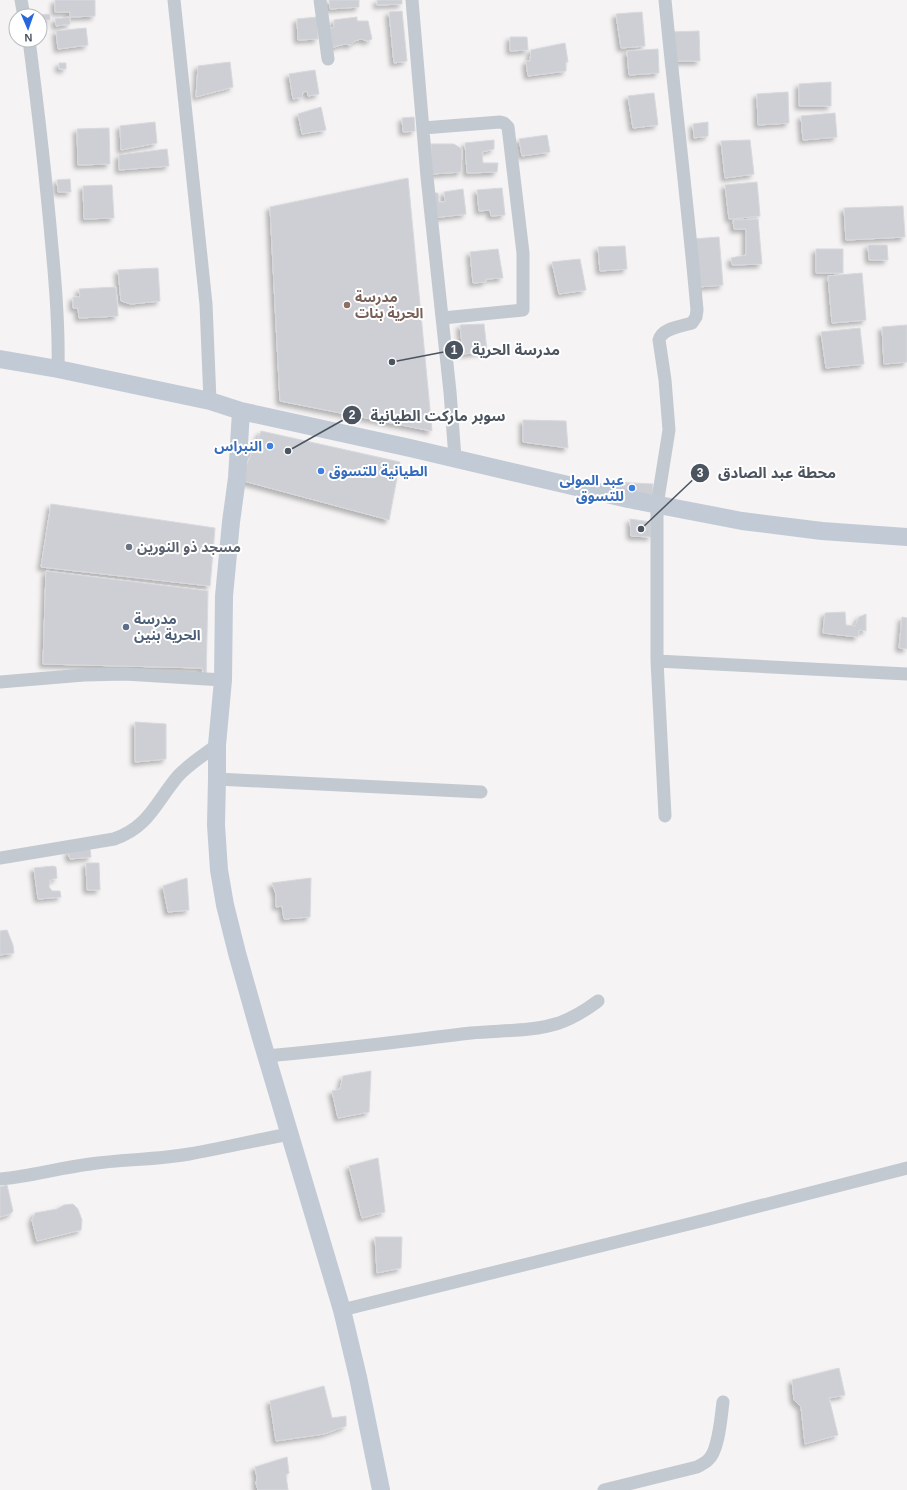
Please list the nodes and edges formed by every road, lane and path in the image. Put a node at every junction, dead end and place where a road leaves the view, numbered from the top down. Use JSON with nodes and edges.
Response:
{"nodes":[{"id":1,"x":174,"y":0,"type":"edge"},
{"id":2,"x":320,"y":0,"type":"edge"},
{"id":3,"x":412,"y":0,"type":"edge"},
{"id":4,"x":665,"y":0,"type":"edge"},
{"id":5,"x":30,"y":48,"type":"edge"},
{"id":6,"x":328,"y":59,"type":"dead end"},
{"id":7,"x":423,"y":128,"type":"junction"},
{"id":8,"x":443,"y":318,"type":"junction"},
{"id":9,"x":0,"y":359,"type":"edge"},
{"id":10,"x":58,"y":369,"type":"junction"},
{"id":11,"x":210,"y":401,"type":"junction"},
{"id":12,"x":241,"y":411,"type":"junction"},
{"id":13,"x":455,"y":458,"type":"junction"},
{"id":14,"x":657,"y":505,"type":"junction"},
{"id":15,"x":907,"y":537,"type":"edge"},
{"id":16,"x":657,"y":661,"type":"junction"},
{"id":17,"x":907,"y":674,"type":"edge"},
{"id":18,"x":223,"y":680,"type":"junction"},
{"id":19,"x":0,"y":682,"type":"edge"},
{"id":20,"x":217,"y":746,"type":"junction"},
{"id":21,"x":216,"y":779,"type":"junction"},
{"id":22,"x":481,"y":792,"type":"dead end"},
{"id":23,"x":665,"y":816,"type":"dead end"},
{"id":24,"x":0,"y":858,"type":"edge"},
{"id":25,"x":598,"y":1001,"type":"dead end"},
{"id":26,"x":266,"y":1056,"type":"junction"},
{"id":27,"x":290,"y":1134,"type":"junction"},
{"id":28,"x":907,"y":1168,"type":"edge"},
{"id":29,"x":0,"y":1179,"type":"edge"},
{"id":30,"x":342,"y":1310,"type":"junction"},
{"id":31,"x":723,"y":1402,"type":"dead end"},
{"id":32,"x":381,"y":1490,"type":"edge"},
{"id":33,"x":604,"y":1490,"type":"edge"}],
"edges":[{"from":1,"to":11,"type":"street"},
{"from":2,"to":6,"type":"street"},
{"from":3,"to":7,"type":"street"},
{"from":4,"to":14,"type":"street"},
{"from":5,"to":10,"type":"street"},
{"from":7,"to":8,"type":"street"},
{"from":7,"to":8,"type":"street"},
{"from":8,"to":13,"type":"street"},
{"from":9,"to":10,"type":"street"},
{"from":10,"to":11,"type":"street"},
{"from":11,"to":12,"type":"street"},
{"from":12,"to":13,"type":"street"},
{"from":12,"to":18,"type":"street"},
{"from":13,"to":14,"type":"street"},
{"from":14,"to":15,"type":"street"},
{"from":14,"to":16,"type":"street"},
{"from":16,"to":17,"type":"street"},
{"from":16,"to":23,"type":"street"},
{"from":18,"to":19,"type":"street"},
{"from":18,"to":20,"type":"street"},
{"from":20,"to":21,"type":"street"},
{"from":20,"to":24,"type":"street"},
{"from":21,"to":22,"type":"street"},
{"from":21,"to":26,"type":"street"},
{"from":25,"to":26,"type":"street"},
{"from":26,"to":27,"type":"street"},
{"from":27,"to":29,"type":"street"},
{"from":27,"to":30,"type":"street"},
{"from":28,"to":30,"type":"street"},
{"from":30,"to":32,"type":"street"},
{"from":31,"to":33,"type":"street"}]}
